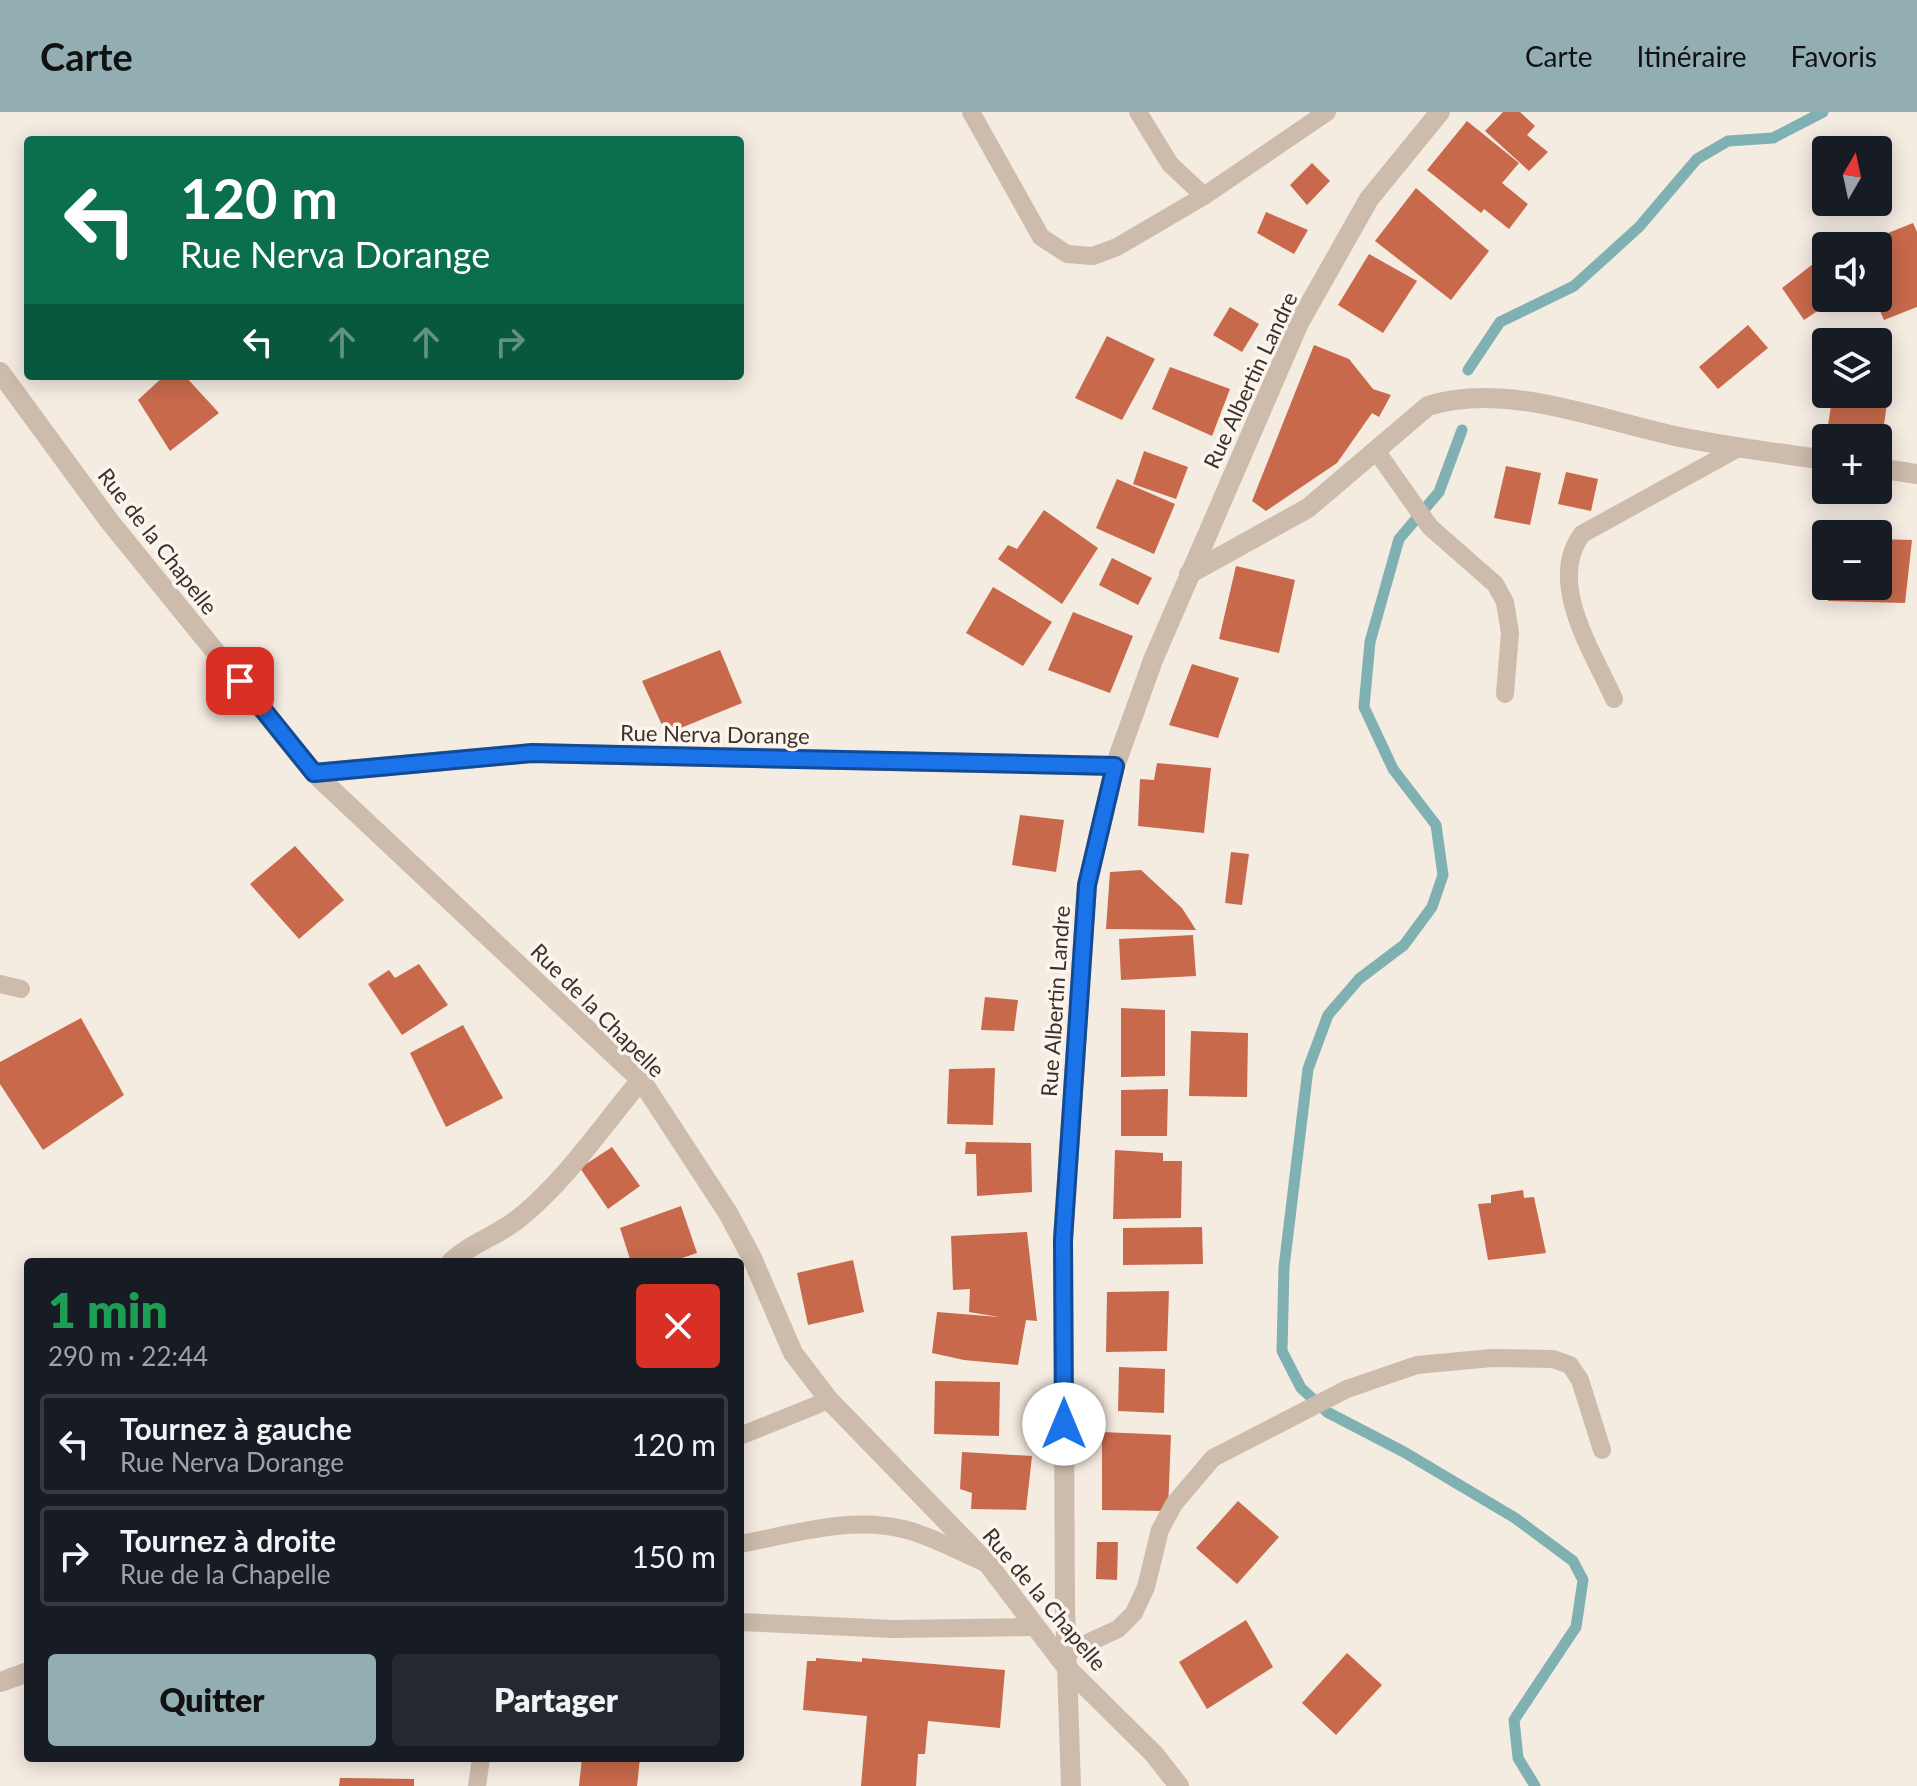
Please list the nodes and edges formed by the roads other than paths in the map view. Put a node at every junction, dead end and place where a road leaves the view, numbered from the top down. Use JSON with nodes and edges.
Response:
{"nodes":[{"id":1,"x":971,"y":112,"type":"edge"},
{"id":2,"x":1138,"y":112,"type":"edge"},
{"id":3,"x":1327,"y":112,"type":"edge"},
{"id":4,"x":1440,"y":112,"type":"edge"},
{"id":5,"x":1204,"y":196,"type":"junction"},
{"id":6,"x":0,"y":372,"type":"edge"},
{"id":7,"x":1740,"y":447,"type":"junction"},
{"id":8,"x":1377,"y":452,"type":"junction"},
{"id":9,"x":1812,"y":458,"type":"edge"},
{"id":10,"x":1892,"y":470,"type":"edge"},
{"id":11,"x":1917,"y":474,"type":"edge"},
{"id":12,"x":1189,"y":574,"type":"junction"},
{"id":13,"x":1505,"y":694,"type":"dead end"},
{"id":14,"x":1614,"y":699,"type":"dead end"},
{"id":15,"x":1115,"y":766,"type":"junction"},
{"id":16,"x":314,"y":773,"type":"junction"},
{"id":17,"x":0,"y":984,"type":"edge"},
{"id":18,"x":21,"y":989,"type":"dead end"},
{"id":19,"x":641,"y":1080,"type":"junction"},
{"id":20,"x":455,"y":1258,"type":"edge"},
{"id":21,"x":829,"y":1400,"type":"junction"},
{"id":22,"x":744,"y":1434,"type":"edge"},
{"id":23,"x":1602,"y":1450,"type":"dead end"},
{"id":24,"x":744,"y":1543,"type":"edge"},
{"id":25,"x":988,"y":1564,"type":"junction"},
{"id":26,"x":744,"y":1622,"type":"edge"},
{"id":27,"x":1035,"y":1627,"type":"junction"},
{"id":28,"x":1068,"y":1660,"type":"junction"},
{"id":29,"x":24,"y":1673,"type":"edge"},
{"id":30,"x":0,"y":1682,"type":"edge"},
{"id":31,"x":480,"y":1762,"type":"edge"},
{"id":32,"x":477,"y":1786,"type":"edge"},
{"id":33,"x":1071,"y":1786,"type":"edge"},
{"id":34,"x":1179,"y":1786,"type":"edge"}],
"edges":[{"from":1,"to":5,"type":"lane"},
{"from":2,"to":5,"type":"lane"},
{"from":3,"to":5,"type":"lane"},
{"from":4,"to":12,"type":"street","name":"Rue Albertin Landre"},
{"from":6,"to":16,"type":"street","name":"Rue de la Chapelle"},
{"from":7,"to":8,"type":"street"},
{"from":7,"to":9,"type":"street"},
{"from":7,"to":14,"type":"lane"},
{"from":8,"to":12,"type":"street"},
{"from":8,"to":13,"type":"lane"},
{"from":10,"to":11,"type":"street"},
{"from":12,"to":15,"type":"street","name":"Rue Albertin Landre"},
{"from":15,"to":16,"type":"street","name":"Rue Nerva Dorange"},
{"from":15,"to":28,"type":"street","name":"Rue Albertin Landre"},
{"from":16,"to":19,"type":"street","name":"Rue de la Chapelle"},
{"from":17,"to":18,"type":"lane"},
{"from":19,"to":20,"type":"street"},
{"from":19,"to":21,"type":"street","name":"Rue de la Chapelle"},
{"from":21,"to":22,"type":"lane"},
{"from":21,"to":25,"type":"street","name":"Rue de la Chapelle"},
{"from":23,"to":28,"type":"lane"},
{"from":24,"to":25,"type":"lane"},
{"from":25,"to":27,"type":"street","name":"Rue de la Chapelle"},
{"from":26,"to":27,"type":"lane"},
{"from":27,"to":28,"type":"street","name":"Rue de la Chapelle"},
{"from":28,"to":33,"type":"street","name":"Rue Albertin Landre"},
{"from":28,"to":34,"type":"street","name":"Rue de la Chapelle"},
{"from":29,"to":30,"type":"street"},
{"from":31,"to":32,"type":"lane"}]}
